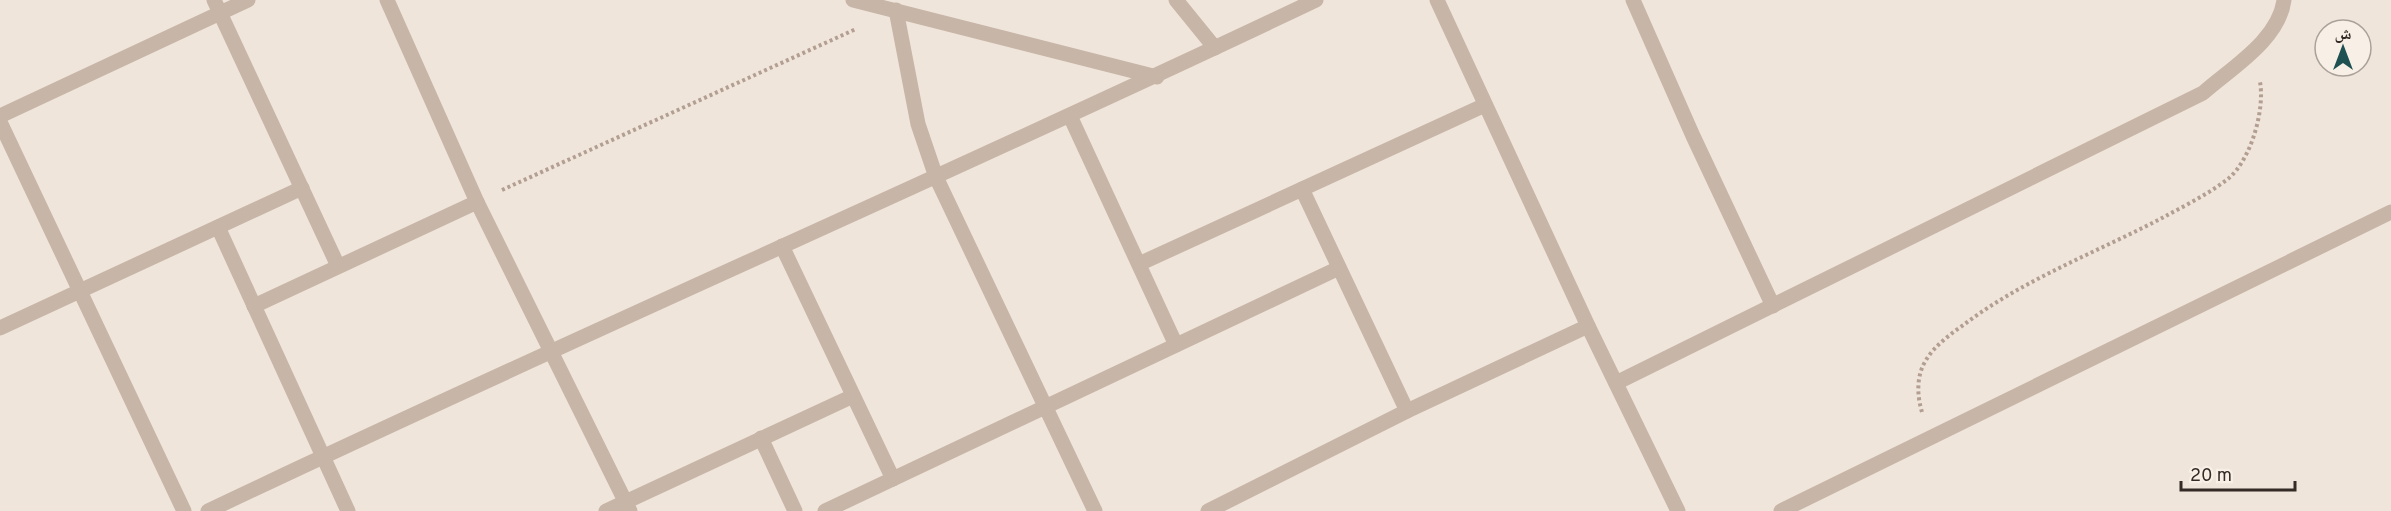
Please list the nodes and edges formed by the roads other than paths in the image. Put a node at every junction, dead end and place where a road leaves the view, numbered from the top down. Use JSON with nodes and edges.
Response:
{"nodes":[{"id":1,"x":248,"y":0,"type":"edge"},
{"id":2,"x":387,"y":0,"type":"edge"},
{"id":3,"x":853,"y":0,"type":"edge"},
{"id":4,"x":1176,"y":0,"type":"edge"},
{"id":5,"x":1316,"y":0,"type":"edge"},
{"id":6,"x":1437,"y":0,"type":"edge"},
{"id":7,"x":2284,"y":0,"type":"edge"},
{"id":8,"x":1635,"y":1,"type":"edge"},
{"id":9,"x":217,"y":6,"type":"edge"},
{"id":10,"x":896,"y":10,"type":"junction"},
{"id":11,"x":1215,"y":48,"type":"junction"},
{"id":12,"x":1157,"y":76,"type":"junction"},
{"id":13,"x":1485,"y":105,"type":"junction"},
{"id":14,"x":0,"y":116,"type":"edge"},
{"id":15,"x":1070,"y":116,"type":"junction"},
{"id":16,"x":0,"y":122,"type":"edge"},
{"id":17,"x":936,"y":177,"type":"junction"},
{"id":18,"x":302,"y":188,"type":"junction"},
{"id":19,"x":1302,"y":189,"type":"junction"},
{"id":20,"x":477,"y":202,"type":"junction"},
{"id":21,"x":2391,"y":212,"type":"edge"},
{"id":22,"x":218,"y":227,"type":"junction"},
{"id":23,"x":782,"y":246,"type":"junction"},
{"id":24,"x":1139,"y":264,"type":"junction"},
{"id":25,"x":338,"y":266,"type":"junction"},
{"id":26,"x":1339,"y":268,"type":"junction"},
{"id":27,"x":81,"y":291,"type":"junction"},
{"id":28,"x":254,"y":306,"type":"junction"},
{"id":29,"x":1773,"y":306,"type":"junction"},
{"id":30,"x":1588,"y":326,"type":"junction"},
{"id":31,"x":0,"y":328,"type":"edge"},
{"id":32,"x":1176,"y":345,"type":"junction"},
{"id":33,"x":551,"y":352,"type":"junction"},
{"id":34,"x":1616,"y":383,"type":"junction"},
{"id":35,"x":853,"y":396,"type":"junction"},
{"id":36,"x":1045,"y":406,"type":"junction"},
{"id":37,"x":1407,"y":411,"type":"junction"},
{"id":38,"x":761,"y":438,"type":"junction"},
{"id":39,"x":322,"y":457,"type":"junction"},
{"id":40,"x":893,"y":479,"type":"junction"},
{"id":41,"x":628,"y":507,"type":"edge"},
{"id":42,"x":184,"y":511,"type":"edge"},
{"id":43,"x":208,"y":511,"type":"edge"},
{"id":44,"x":348,"y":511,"type":"edge"},
{"id":45,"x":606,"y":511,"type":"edge"},
{"id":46,"x":795,"y":511,"type":"edge"},
{"id":47,"x":825,"y":511,"type":"edge"},
{"id":48,"x":1095,"y":511,"type":"edge"},
{"id":49,"x":1208,"y":511,"type":"edge"},
{"id":50,"x":1678,"y":511,"type":"edge"},
{"id":51,"x":1781,"y":511,"type":"edge"}],
"edges":[{"from":1,"to":9,"type":"street"},
{"from":2,"to":20,"type":"street"},
{"from":3,"to":10,"type":"street"},
{"from":4,"to":11,"type":"street"},
{"from":5,"to":11,"type":"street"},
{"from":6,"to":13,"type":"street"},
{"from":7,"to":29,"type":"street"},
{"from":8,"to":29,"type":"street"},
{"from":9,"to":14,"type":"street"},
{"from":9,"to":18,"type":"street"},
{"from":10,"to":12,"type":"street"},
{"from":10,"to":17,"type":"street"},
{"from":11,"to":12,"type":"street"},
{"from":12,"to":15,"type":"street"},
{"from":13,"to":19,"type":"street"},
{"from":13,"to":30,"type":"street"},
{"from":15,"to":17,"type":"street"},
{"from":15,"to":24,"type":"street"},
{"from":16,"to":27,"type":"street"},
{"from":17,"to":23,"type":"street"},
{"from":17,"to":36,"type":"street"},
{"from":18,"to":22,"type":"street"},
{"from":18,"to":25,"type":"street"},
{"from":19,"to":24,"type":"street"},
{"from":19,"to":26,"type":"street"},
{"from":20,"to":25,"type":"street"},
{"from":20,"to":33,"type":"street"},
{"from":21,"to":51,"type":"street"},
{"from":22,"to":27,"type":"street"},
{"from":22,"to":28,"type":"street"},
{"from":23,"to":33,"type":"street"},
{"from":23,"to":35,"type":"street"},
{"from":24,"to":32,"type":"street"},
{"from":25,"to":28,"type":"street"},
{"from":26,"to":32,"type":"street"},
{"from":26,"to":37,"type":"street"},
{"from":27,"to":31,"type":"street"},
{"from":27,"to":42,"type":"street"},
{"from":28,"to":39,"type":"street"},
{"from":29,"to":34,"type":"street"},
{"from":30,"to":34,"type":"street"},
{"from":30,"to":37,"type":"street"},
{"from":32,"to":36,"type":"street"},
{"from":33,"to":39,"type":"street"},
{"from":33,"to":41,"type":"street"},
{"from":34,"to":50,"type":"street"},
{"from":35,"to":38,"type":"street"},
{"from":35,"to":40,"type":"street"},
{"from":36,"to":40,"type":"street"},
{"from":36,"to":48,"type":"street"},
{"from":37,"to":49,"type":"street"},
{"from":38,"to":41,"type":"street"},
{"from":38,"to":46,"type":"street"},
{"from":39,"to":43,"type":"street"},
{"from":39,"to":44,"type":"street"},
{"from":40,"to":47,"type":"street"},
{"from":41,"to":45,"type":"street"}]}
